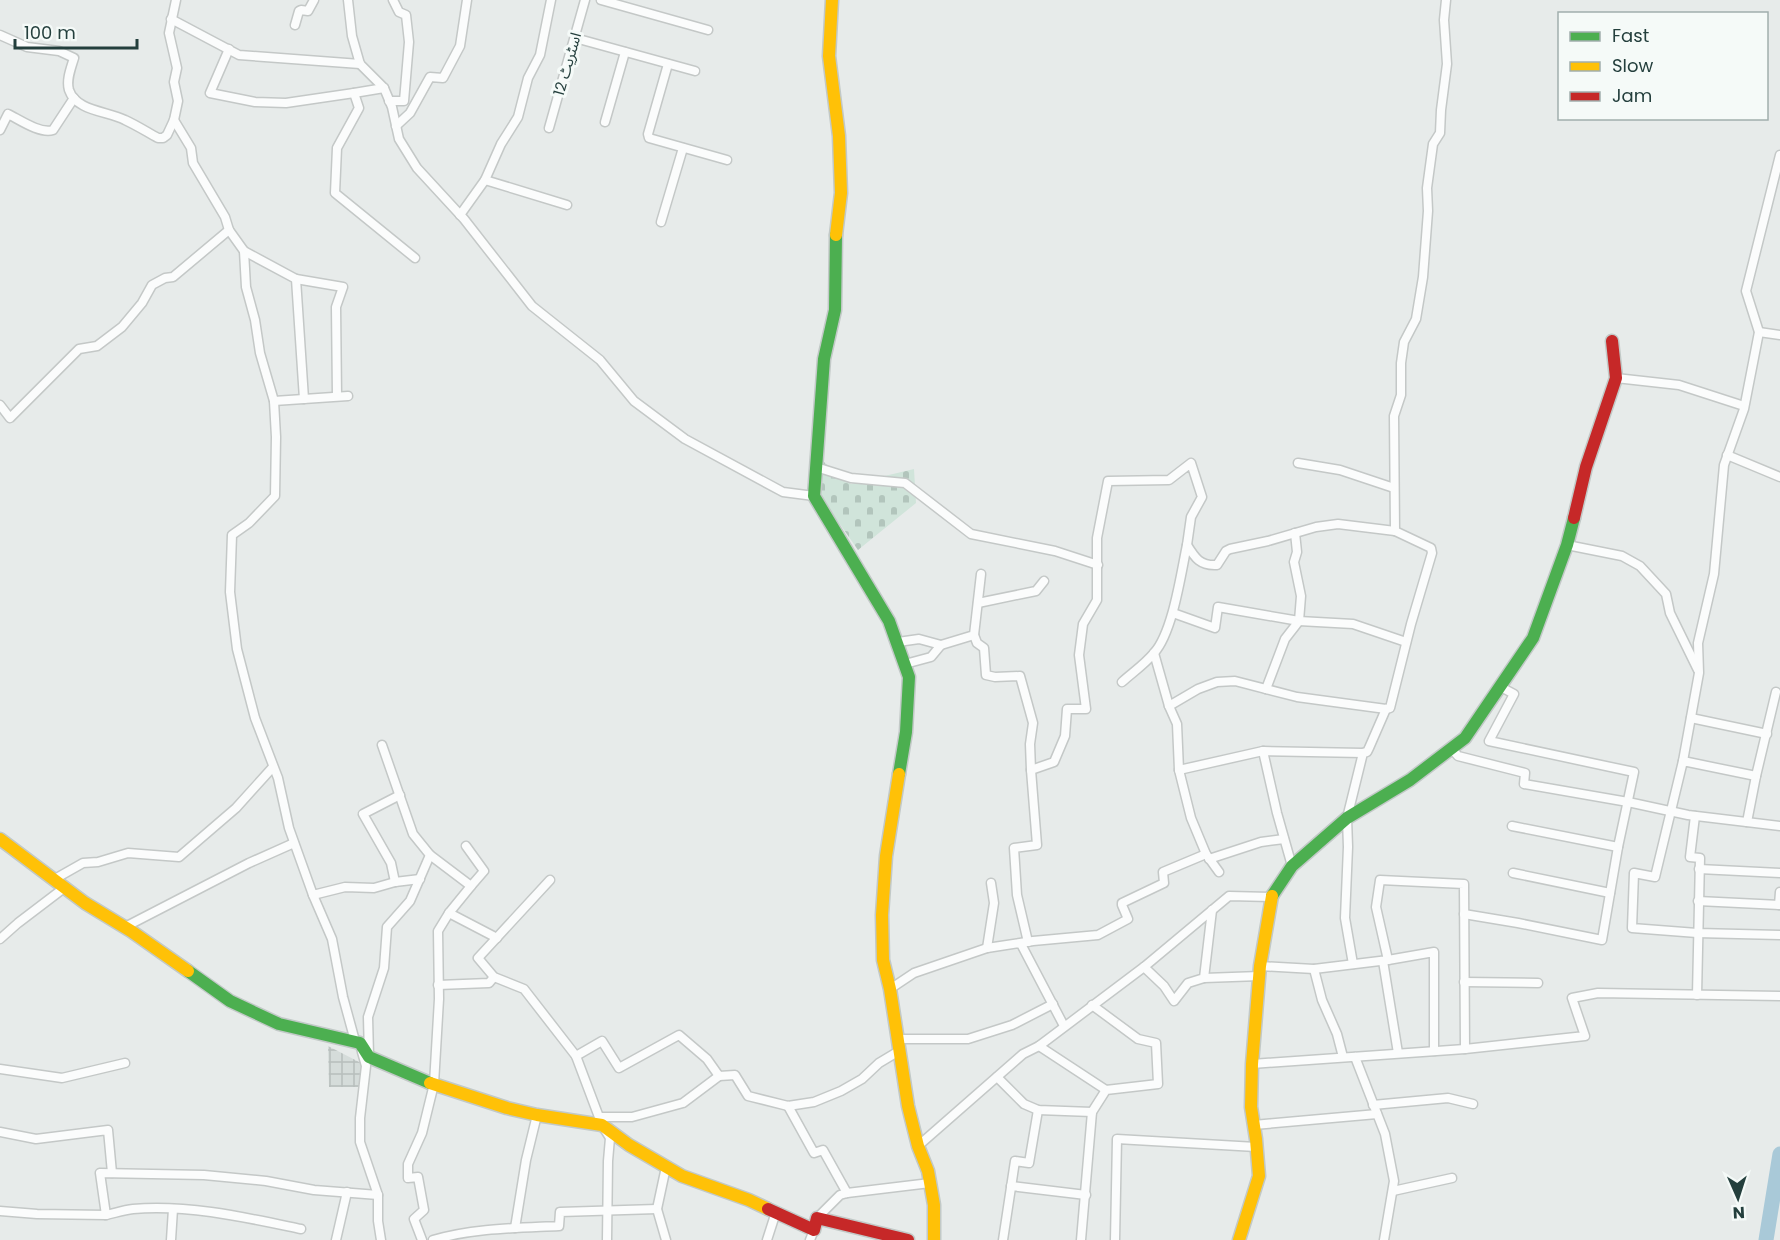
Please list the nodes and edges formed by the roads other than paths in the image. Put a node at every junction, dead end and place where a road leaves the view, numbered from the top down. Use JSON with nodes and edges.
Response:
{"nodes":[{"id":1,"x":176,"y":0,"type":"edge"},
{"id":2,"x":314,"y":0,"type":"edge"},
{"id":3,"x":348,"y":0,"type":"edge"},
{"id":4,"x":393,"y":0,"type":"edge"},
{"id":5,"x":467,"y":0,"type":"edge"},
{"id":6,"x":551,"y":0,"type":"edge"},
{"id":7,"x":585,"y":0,"type":"edge"},
{"id":8,"x":601,"y":0,"type":"edge"},
{"id":9,"x":832,"y":0,"type":"edge"},
{"id":10,"x":1446,"y":0,"type":"edge"},
{"id":11,"x":171,"y":19,"type":"junction"},
{"id":12,"x":295,"y":25,"type":"dead end"},
{"id":13,"x":708,"y":30,"type":"dead end"},
{"id":14,"x":0,"y":35,"type":"edge"},
{"id":15,"x":575,"y":39,"type":"junction"},
{"id":16,"x":229,"y":50,"type":"junction"},
{"id":17,"x":625,"y":52,"type":"junction"},
{"id":18,"x":360,"y":64,"type":"junction"},
{"id":19,"x":668,"y":64,"type":"junction"},
{"id":20,"x":696,"y":71,"type":"dead end"},
{"id":21,"x":384,"y":88,"type":"junction"},
{"id":22,"x":354,"y":93,"type":"junction"},
{"id":23,"x":74,"y":98,"type":"junction"},
{"id":24,"x":389,"y":101,"type":"junction"},
{"id":25,"x":174,"y":120,"type":"junction"},
{"id":26,"x":605,"y":122,"type":"dead end"},
{"id":27,"x":396,"y":126,"type":"junction"},
{"id":28,"x":549,"y":128,"type":"dead end"},
{"id":29,"x":0,"y":130,"type":"edge"},
{"id":30,"x":683,"y":148,"type":"junction"},
{"id":31,"x":1780,"y":155,"type":"edge"},
{"id":32,"x":727,"y":160,"type":"dead end"},
{"id":33,"x":485,"y":180,"type":"junction"},
{"id":34,"x":567,"y":205,"type":"dead end"},
{"id":35,"x":460,"y":215,"type":"junction"},
{"id":36,"x":661,"y":222,"type":"dead end"},
{"id":37,"x":228,"y":230,"type":"junction"},
{"id":38,"x":244,"y":251,"type":"junction"},
{"id":39,"x":415,"y":258,"type":"dead end"},
{"id":40,"x":296,"y":279,"type":"junction"},
{"id":41,"x":1760,"y":332,"type":"junction"},
{"id":42,"x":1780,"y":335,"type":"edge"},
{"id":43,"x":1612,"y":341,"type":"dead end"},
{"id":44,"x":1616,"y":378,"type":"junction"},
{"id":45,"x":337,"y":396,"type":"junction"},
{"id":46,"x":348,"y":396,"type":"dead end"},
{"id":47,"x":304,"y":399,"type":"junction"},
{"id":48,"x":273,"y":401,"type":"junction"},
{"id":49,"x":0,"y":405,"type":"edge"},
{"id":50,"x":1744,"y":406,"type":"junction"},
{"id":51,"x":1727,"y":455,"type":"junction"},
{"id":52,"x":1298,"y":463,"type":"dead end"},
{"id":53,"x":816,"y":467,"type":"junction"},
{"id":54,"x":1780,"y":477,"type":"edge"},
{"id":55,"x":1394,"y":488,"type":"junction"},
{"id":56,"x":814,"y":496,"type":"junction"},
{"id":57,"x":1395,"y":531,"type":"junction"},
{"id":58,"x":1295,"y":533,"type":"junction"},
{"id":59,"x":1187,"y":545,"type":"junction"},
{"id":60,"x":1567,"y":545,"type":"junction"},
{"id":61,"x":1098,"y":565,"type":"junction"},
{"id":62,"x":981,"y":574,"type":"dead end"},
{"id":63,"x":1044,"y":581,"type":"dead end"},
{"id":64,"x":978,"y":603,"type":"junction"},
{"id":65,"x":1173,"y":613,"type":"junction"},
{"id":66,"x":1299,"y":621,"type":"junction"},
{"id":67,"x":974,"y":635,"type":"junction"},
{"id":68,"x":898,"y":642,"type":"junction"},
{"id":69,"x":1406,"y":642,"type":"junction"},
{"id":70,"x":941,"y":645,"type":"junction"},
{"id":71,"x":1154,"y":653,"type":"junction"},
{"id":72,"x":905,"y":664,"type":"junction"},
{"id":73,"x":1699,"y":673,"type":"junction"},
{"id":74,"x":1122,"y":682,"type":"dead end"},
{"id":75,"x":1499,"y":686,"type":"junction"},
{"id":76,"x":1266,"y":689,"type":"junction"},
{"id":77,"x":1776,"y":692,"type":"dead end"},
{"id":78,"x":1169,"y":706,"type":"junction"},
{"id":79,"x":1386,"y":710,"type":"junction"},
{"id":80,"x":1691,"y":718,"type":"junction"},
{"id":81,"x":1767,"y":734,"type":"junction"},
{"id":82,"x":382,"y":745,"type":"dead end"},
{"id":83,"x":1451,"y":748,"type":"junction"},
{"id":84,"x":1263,"y":751,"type":"junction"},
{"id":85,"x":1363,"y":753,"type":"junction"},
{"id":86,"x":1683,"y":761,"type":"junction"},
{"id":87,"x":273,"y":767,"type":"junction"},
{"id":88,"x":1032,"y":770,"type":"junction"},
{"id":89,"x":1179,"y":770,"type":"junction"},
{"id":90,"x":1756,"y":776,"type":"junction"},
{"id":91,"x":400,"y":795,"type":"junction"},
{"id":92,"x":1628,"y":802,"type":"junction"},
{"id":93,"x":1670,"y":812,"type":"junction"},
{"id":94,"x":1695,"y":816,"type":"junction"},
{"id":95,"x":1347,"y":818,"type":"junction"},
{"id":96,"x":1747,"y":822,"type":"junction"},
{"id":97,"x":1512,"y":826,"type":"dead end"},
{"id":98,"x":1780,"y":826,"type":"edge"},
{"id":99,"x":0,"y":839,"type":"edge"},
{"id":100,"x":1284,"y":839,"type":"junction"},
{"id":101,"x":294,"y":843,"type":"junction"},
{"id":102,"x":466,"y":846,"type":"dead end"},
{"id":103,"x":1618,"y":847,"type":"junction"},
{"id":104,"x":430,"y":855,"type":"junction"},
{"id":105,"x":1208,"y":856,"type":"junction"},
{"id":106,"x":1292,"y":866,"type":"junction"},
{"id":107,"x":1699,"y":869,"type":"junction"},
{"id":108,"x":1219,"y":872,"type":"dead end"},
{"id":109,"x":1513,"y":873,"type":"dead end"},
{"id":110,"x":1780,"y":873,"type":"edge"},
{"id":111,"x":420,"y":879,"type":"junction"},
{"id":112,"x":53,"y":880,"type":"junction"},
{"id":113,"x":550,"y":880,"type":"dead end"},
{"id":114,"x":395,"y":882,"type":"junction"},
{"id":115,"x":991,"y":883,"type":"dead end"},
{"id":116,"x":471,"y":886,"type":"junction"},
{"id":117,"x":64,"y":888,"type":"junction"},
{"id":118,"x":1780,"y":892,"type":"edge"},
{"id":119,"x":1610,"y":893,"type":"junction"},
{"id":120,"x":314,"y":895,"type":"junction"},
{"id":121,"x":1271,"y":897,"type":"junction"},
{"id":122,"x":1698,"y":901,"type":"junction"},
{"id":123,"x":1780,"y":905,"type":"edge"},
{"id":124,"x":1212,"y":910,"type":"junction"},
{"id":125,"x":449,"y":913,"type":"junction"},
{"id":126,"x":1464,"y":914,"type":"junction"},
{"id":127,"x":125,"y":927,"type":"junction"},
{"id":128,"x":1697,"y":933,"type":"junction"},
{"id":129,"x":1780,"y":935,"type":"edge"},
{"id":130,"x":496,"y":938,"type":"junction"},
{"id":131,"x":0,"y":939,"type":"edge"},
{"id":132,"x":1024,"y":943,"type":"junction"},
{"id":133,"x":987,"y":948,"type":"junction"},
{"id":134,"x":1385,"y":960,"type":"junction"},
{"id":135,"x":1353,"y":964,"type":"junction"},
{"id":136,"x":1144,"y":968,"type":"junction"},
{"id":137,"x":1314,"y":969,"type":"junction"},
{"id":138,"x":1260,"y":971,"type":"junction"},
{"id":139,"x":494,"y":977,"type":"junction"},
{"id":140,"x":1204,"y":978,"type":"junction"},
{"id":141,"x":1464,"y":982,"type":"junction"},
{"id":142,"x":1538,"y":984,"type":"dead end"},
{"id":143,"x":438,"y":985,"type":"junction"},
{"id":144,"x":890,"y":989,"type":"junction"},
{"id":145,"x":1698,"y":994,"type":"junction"},
{"id":146,"x":1780,"y":996,"type":"edge"},
{"id":147,"x":1053,"y":1004,"type":"junction"},
{"id":148,"x":1092,"y":1005,"type":"junction"},
{"id":149,"x":1064,"y":1026,"type":"junction"},
{"id":150,"x":357,"y":1042,"type":"junction"},
{"id":151,"x":898,"y":1045,"type":"junction"},
{"id":152,"x":1039,"y":1046,"type":"junction"},
{"id":153,"x":1465,"y":1048,"type":"junction"},
{"id":154,"x":1434,"y":1051,"type":"junction"},
{"id":155,"x":1398,"y":1053,"type":"junction"},
{"id":156,"x":576,"y":1056,"type":"junction"},
{"id":157,"x":369,"y":1057,"type":"junction"},
{"id":158,"x":1355,"y":1057,"type":"junction"},
{"id":159,"x":1343,"y":1058,"type":"junction"},
{"id":160,"x":125,"y":1063,"type":"dead end"},
{"id":161,"x":1252,"y":1064,"type":"junction"},
{"id":162,"x":0,"y":1069,"type":"edge"},
{"id":163,"x":719,"y":1076,"type":"junction"},
{"id":164,"x":997,"y":1077,"type":"junction"},
{"id":165,"x":434,"y":1084,"type":"junction"},
{"id":166,"x":1106,"y":1090,"type":"junction"},
{"id":167,"x":1473,"y":1104,"type":"dead end"},
{"id":168,"x":788,"y":1106,"type":"junction"},
{"id":169,"x":1375,"y":1109,"type":"junction"},
{"id":170,"x":1038,"y":1110,"type":"junction"},
{"id":171,"x":1092,"y":1112,"type":"junction"},
{"id":172,"x":537,"y":1114,"type":"junction"},
{"id":173,"x":600,"y":1121,"type":"junction"},
{"id":174,"x":1254,"y":1125,"type":"junction"},
{"id":175,"x":0,"y":1132,"type":"edge"},
{"id":176,"x":918,"y":1146,"type":"junction"},
{"id":177,"x":1256,"y":1147,"type":"junction"},
{"id":178,"x":666,"y":1167,"type":"junction"},
{"id":179,"x":112,"y":1173,"type":"junction"},
{"id":180,"x":1452,"y":1178,"type":"dead end"},
{"id":181,"x":930,"y":1183,"type":"junction"},
{"id":182,"x":1011,"y":1186,"type":"junction"},
{"id":183,"x":1393,"y":1191,"type":"junction"},
{"id":184,"x":347,"y":1192,"type":"junction"},
{"id":185,"x":847,"y":1193,"type":"junction"},
{"id":186,"x":378,"y":1195,"type":"junction"},
{"id":187,"x":1086,"y":1196,"type":"junction"},
{"id":188,"x":173,"y":1209,"type":"junction"},
{"id":189,"x":657,"y":1209,"type":"junction"},
{"id":190,"x":607,"y":1210,"type":"junction"},
{"id":191,"x":0,"y":1211,"type":"edge"},
{"id":192,"x":776,"y":1212,"type":"junction"},
{"id":193,"x":106,"y":1215,"type":"junction"},
{"id":194,"x":515,"y":1228,"type":"junction"},
{"id":195,"x":301,"y":1229,"type":"dead end"},
{"id":196,"x":814,"y":1229,"type":"edge"},
{"id":197,"x":171,"y":1240,"type":"edge"},
{"id":198,"x":336,"y":1240,"type":"edge"},
{"id":199,"x":381,"y":1240,"type":"edge"},
{"id":200,"x":422,"y":1240,"type":"edge"},
{"id":201,"x":433,"y":1240,"type":"edge"},
{"id":202,"x":607,"y":1240,"type":"edge"},
{"id":203,"x":666,"y":1240,"type":"edge"},
{"id":204,"x":767,"y":1240,"type":"edge"},
{"id":205,"x":908,"y":1240,"type":"edge"},
{"id":206,"x":934,"y":1240,"type":"edge"},
{"id":207,"x":1003,"y":1240,"type":"edge"},
{"id":208,"x":1081,"y":1240,"type":"edge"},
{"id":209,"x":1114,"y":1240,"type":"edge"},
{"id":210,"x":1239,"y":1240,"type":"edge"},
{"id":211,"x":1384,"y":1240,"type":"edge"}],
"edges":[{"from":1,"to":11,"type":"street"},
{"from":2,"to":12,"type":"street"},
{"from":3,"to":18,"type":"street"},
{"from":4,"to":24,"type":"street"},
{"from":5,"to":27,"type":"street"},
{"from":6,"to":33,"type":"street"},
{"from":7,"to":15,"type":"street","name":"اسٹریٹ 12"},
{"from":8,"to":13,"type":"street"},
{"from":9,"to":53,"type":"street"},
{"from":10,"to":55,"type":"street"},
{"from":11,"to":16,"type":"street"},
{"from":11,"to":25,"type":"street"},
{"from":14,"to":23,"type":"street"},
{"from":15,"to":17,"type":"street"},
{"from":15,"to":28,"type":"street","name":"اسٹریٹ 12"},
{"from":16,"to":18,"type":"street"},
{"from":16,"to":22,"type":"street"},
{"from":17,"to":19,"type":"street"},
{"from":17,"to":26,"type":"street"},
{"from":18,"to":21,"type":"street"},
{"from":19,"to":20,"type":"street"},
{"from":19,"to":30,"type":"street"},
{"from":21,"to":22,"type":"street"},
{"from":21,"to":24,"type":"street"},
{"from":22,"to":39,"type":"street"},
{"from":23,"to":25,"type":"street"},
{"from":23,"to":29,"type":"street"},
{"from":24,"to":27,"type":"street"},
{"from":25,"to":37,"type":"street"},
{"from":27,"to":35,"type":"street"},
{"from":30,"to":32,"type":"street"},
{"from":30,"to":36,"type":"street"},
{"from":31,"to":41,"type":"street"},
{"from":33,"to":34,"type":"street"},
{"from":33,"to":35,"type":"street"},
{"from":35,"to":56,"type":"street"},
{"from":37,"to":38,"type":"street"},
{"from":37,"to":49,"type":"street"},
{"from":38,"to":40,"type":"street"},
{"from":38,"to":48,"type":"street"},
{"from":40,"to":45,"type":"street"},
{"from":40,"to":47,"type":"street"},
{"from":41,"to":42,"type":"street"},
{"from":41,"to":50,"type":"street"},
{"from":43,"to":44,"type":"street"},
{"from":44,"to":50,"type":"street"},
{"from":44,"to":60,"type":"street"},
{"from":45,"to":46,"type":"street"},
{"from":45,"to":47,"type":"street"},
{"from":47,"to":48,"type":"street"},
{"from":48,"to":87,"type":"street"},
{"from":50,"to":51,"type":"street"},
{"from":51,"to":54,"type":"street"},
{"from":51,"to":73,"type":"street"},
{"from":52,"to":55,"type":"street"},
{"from":53,"to":56,"type":"street"},
{"from":53,"to":61,"type":"street"},
{"from":55,"to":57,"type":"street"},
{"from":56,"to":68,"type":"street"},
{"from":57,"to":58,"type":"street"},
{"from":57,"to":69,"type":"street"},
{"from":58,"to":59,"type":"street"},
{"from":58,"to":66,"type":"street"},
{"from":59,"to":61,"type":"street"},
{"from":59,"to":65,"type":"street"},
{"from":60,"to":73,"type":"street"},
{"from":60,"to":75,"type":"street"},
{"from":61,"to":88,"type":"street"},
{"from":62,"to":64,"type":"street"},
{"from":63,"to":64,"type":"street"},
{"from":64,"to":67,"type":"street"},
{"from":65,"to":66,"type":"street"},
{"from":65,"to":71,"type":"street"},
{"from":66,"to":69,"type":"street"},
{"from":66,"to":76,"type":"street"},
{"from":67,"to":70,"type":"street"},
{"from":67,"to":88,"type":"street"},
{"from":68,"to":70,"type":"street"},
{"from":68,"to":72,"type":"street"},
{"from":69,"to":79,"type":"street"},
{"from":70,"to":72,"type":"street"},
{"from":71,"to":74,"type":"street"},
{"from":71,"to":78,"type":"street"},
{"from":72,"to":144,"type":"street"},
{"from":73,"to":80,"type":"street"},
{"from":75,"to":83,"type":"street"},
{"from":75,"to":92,"type":"street"},
{"from":76,"to":78,"type":"street"},
{"from":76,"to":79,"type":"street"},
{"from":77,"to":81,"type":"street"},
{"from":78,"to":89,"type":"street"},
{"from":79,"to":85,"type":"street"},
{"from":80,"to":81,"type":"street"},
{"from":80,"to":86,"type":"street"},
{"from":81,"to":90,"type":"street"},
{"from":82,"to":91,"type":"street"},
{"from":83,"to":92,"type":"street"},
{"from":83,"to":95,"type":"street"},
{"from":84,"to":85,"type":"street"},
{"from":84,"to":89,"type":"street"},
{"from":84,"to":100,"type":"street"},
{"from":85,"to":95,"type":"street"},
{"from":86,"to":90,"type":"street"},
{"from":86,"to":93,"type":"street"},
{"from":87,"to":101,"type":"street"},
{"from":87,"to":112,"type":"street"},
{"from":88,"to":132,"type":"street"},
{"from":89,"to":105,"type":"street"},
{"from":90,"to":96,"type":"street"},
{"from":91,"to":104,"type":"street"},
{"from":91,"to":114,"type":"street"},
{"from":92,"to":93,"type":"street"},
{"from":92,"to":103,"type":"street"},
{"from":93,"to":94,"type":"street"},
{"from":93,"to":128,"type":"street"},
{"from":94,"to":96,"type":"street"},
{"from":94,"to":107,"type":"street"},
{"from":95,"to":106,"type":"street"},
{"from":95,"to":135,"type":"street"},
{"from":96,"to":98,"type":"street"},
{"from":97,"to":103,"type":"street"},
{"from":99,"to":112,"type":"street"},
{"from":100,"to":105,"type":"street"},
{"from":100,"to":106,"type":"street"},
{"from":101,"to":120,"type":"street"},
{"from":101,"to":127,"type":"street"},
{"from":102,"to":116,"type":"street"},
{"from":103,"to":119,"type":"street"},
{"from":104,"to":111,"type":"street"},
{"from":104,"to":116,"type":"street"},
{"from":105,"to":108,"type":"street"},
{"from":105,"to":132,"type":"street"},
{"from":106,"to":121,"type":"street"},
{"from":107,"to":110,"type":"street"},
{"from":107,"to":122,"type":"street"},
{"from":109,"to":119,"type":"street"},
{"from":111,"to":114,"type":"street"},
{"from":111,"to":157,"type":"street"},
{"from":112,"to":117,"type":"street"},
{"from":113,"to":130,"type":"street"},
{"from":114,"to":120,"type":"street"},
{"from":115,"to":133,"type":"street"},
{"from":116,"to":125,"type":"street"},
{"from":117,"to":127,"type":"street"},
{"from":117,"to":131,"type":"street"},
{"from":118,"to":123,"type":"street"},
{"from":119,"to":126,"type":"street"},
{"from":120,"to":150,"type":"street"},
{"from":121,"to":124,"type":"street"},
{"from":121,"to":138,"type":"street"},
{"from":122,"to":123,"type":"street"},
{"from":122,"to":128,"type":"street"},
{"from":124,"to":136,"type":"street"},
{"from":124,"to":140,"type":"street"},
{"from":125,"to":130,"type":"street"},
{"from":125,"to":143,"type":"street"},
{"from":126,"to":134,"type":"street"},
{"from":126,"to":141,"type":"street"},
{"from":127,"to":150,"type":"street"},
{"from":128,"to":129,"type":"street"},
{"from":128,"to":145,"type":"street"},
{"from":130,"to":139,"type":"street"},
{"from":132,"to":133,"type":"street"},
{"from":132,"to":147,"type":"street"},
{"from":133,"to":144,"type":"street"},
{"from":134,"to":135,"type":"street"},
{"from":134,"to":154,"type":"street"},
{"from":134,"to":155,"type":"street"},
{"from":135,"to":137,"type":"street"},
{"from":136,"to":140,"type":"street"},
{"from":136,"to":148,"type":"street"},
{"from":137,"to":138,"type":"street"},
{"from":137,"to":159,"type":"street"},
{"from":138,"to":140,"type":"street"},
{"from":138,"to":161,"type":"street"},
{"from":139,"to":143,"type":"street"},
{"from":139,"to":156,"type":"street"},
{"from":141,"to":142,"type":"street"},
{"from":141,"to":153,"type":"street"},
{"from":143,"to":165,"type":"street"},
{"from":144,"to":151,"type":"street"},
{"from":145,"to":146,"type":"street"},
{"from":145,"to":153,"type":"street"},
{"from":147,"to":149,"type":"street"},
{"from":147,"to":151,"type":"street"},
{"from":148,"to":149,"type":"street"},
{"from":148,"to":166,"type":"street"},
{"from":149,"to":152,"type":"street"},
{"from":150,"to":157,"type":"street"},
{"from":150,"to":186,"type":"street"},
{"from":151,"to":168,"type":"street"},
{"from":151,"to":176,"type":"street"},
{"from":152,"to":164,"type":"street"},
{"from":152,"to":166,"type":"street"},
{"from":153,"to":154,"type":"street"},
{"from":154,"to":155,"type":"street"},
{"from":155,"to":158,"type":"street"},
{"from":156,"to":163,"type":"street"},
{"from":156,"to":173,"type":"street"},
{"from":157,"to":165,"type":"street"},
{"from":158,"to":159,"type":"street"},
{"from":158,"to":169,"type":"street"},
{"from":159,"to":161,"type":"street"},
{"from":160,"to":162,"type":"street"},
{"from":161,"to":174,"type":"street"},
{"from":163,"to":168,"type":"street"},
{"from":163,"to":173,"type":"street"},
{"from":164,"to":170,"type":"street"},
{"from":164,"to":176,"type":"street"},
{"from":165,"to":172,"type":"street"},
{"from":165,"to":200,"type":"street"},
{"from":166,"to":171,"type":"street"},
{"from":167,"to":169,"type":"street"},
{"from":168,"to":185,"type":"street"},
{"from":169,"to":174,"type":"street"},
{"from":169,"to":183,"type":"street"},
{"from":170,"to":171,"type":"street"},
{"from":170,"to":182,"type":"street"},
{"from":171,"to":187,"type":"street"},
{"from":172,"to":173,"type":"street"},
{"from":172,"to":194,"type":"street"},
{"from":173,"to":178,"type":"street"},
{"from":173,"to":190,"type":"street"},
{"from":174,"to":177,"type":"street"},
{"from":175,"to":179,"type":"street"},
{"from":176,"to":181,"type":"street"},
{"from":177,"to":209,"type":"street"},
{"from":177,"to":210,"type":"street"},
{"from":178,"to":189,"type":"street"},
{"from":178,"to":192,"type":"street"},
{"from":179,"to":184,"type":"street"},
{"from":179,"to":193,"type":"street"},
{"from":180,"to":183,"type":"street"},
{"from":181,"to":185,"type":"street"},
{"from":181,"to":206,"type":"street"},
{"from":182,"to":187,"type":"street"},
{"from":182,"to":207,"type":"street"},
{"from":183,"to":211,"type":"street"},
{"from":184,"to":186,"type":"street"},
{"from":184,"to":198,"type":"street"},
{"from":185,"to":196,"type":"street"},
{"from":186,"to":199,"type":"street"},
{"from":187,"to":208,"type":"street"},
{"from":188,"to":193,"type":"street"},
{"from":188,"to":195,"type":"street"},
{"from":188,"to":197,"type":"street"},
{"from":189,"to":190,"type":"street"},
{"from":189,"to":203,"type":"street"},
{"from":190,"to":194,"type":"street"},
{"from":190,"to":202,"type":"street"},
{"from":191,"to":193,"type":"street"},
{"from":192,"to":196,"type":"street"},
{"from":192,"to":204,"type":"street"},
{"from":194,"to":201,"type":"street"},
{"from":196,"to":205,"type":"street"}]}
